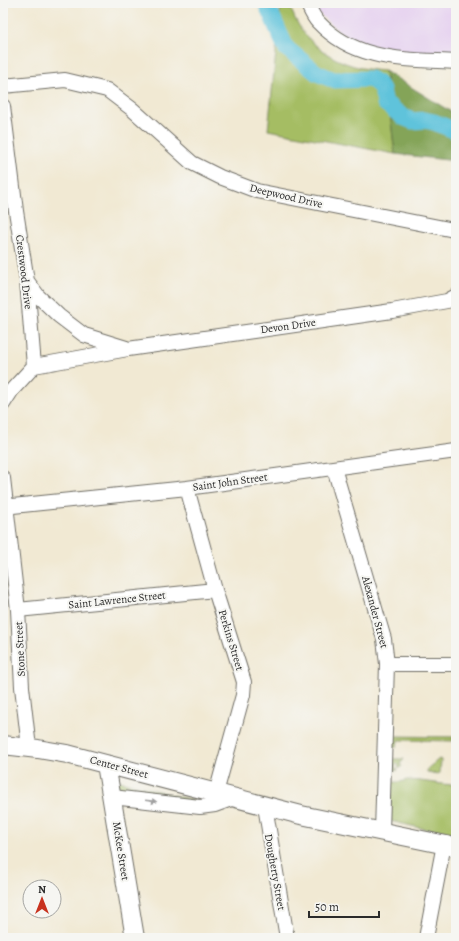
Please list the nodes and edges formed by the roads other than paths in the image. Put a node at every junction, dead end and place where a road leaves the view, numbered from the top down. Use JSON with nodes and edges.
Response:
{"nodes":[{"id":1,"x":306,"y":3,"type":"edge"},
{"id":2,"x":456,"y":62,"type":"edge"},
{"id":3,"x":3,"y":86,"type":"edge"},
{"id":4,"x":3,"y":106,"type":"edge"},
{"id":5,"x":10,"y":212,"type":"edge"},
{"id":6,"x":456,"y":233,"type":"edge"},
{"id":7,"x":27,"y":281,"type":"junction"},
{"id":8,"x":451,"y":299,"type":"edge"},
{"id":9,"x":128,"y":349,"type":"junction"},
{"id":10,"x":34,"y":366,"type":"junction"},
{"id":11,"x":7,"y":390,"type":"edge"},
{"id":12,"x":3,"y":404,"type":"edge"},
{"id":13,"x":456,"y":451,"type":"edge"},
{"id":14,"x":334,"y":468,"type":"junction"},
{"id":15,"x":3,"y":478,"type":"edge"},
{"id":16,"x":187,"y":488,"type":"junction"},
{"id":17,"x":5,"y":507,"type":"edge"},
{"id":18,"x":215,"y":590,"type":"junction"},
{"id":19,"x":18,"y":610,"type":"junction"},
{"id":20,"x":387,"y":664,"type":"junction"},
{"id":21,"x":456,"y":664,"type":"edge"},
{"id":22,"x":3,"y":745,"type":"edge"},
{"id":23,"x":29,"y":748,"type":"junction"},
{"id":24,"x":106,"y":764,"type":"junction"},
{"id":25,"x":216,"y":793,"type":"junction"},
{"id":26,"x":112,"y":797,"type":"junction"},
{"id":27,"x":234,"y":798,"type":"junction"},
{"id":28,"x":265,"y":806,"type":"junction"},
{"id":29,"x":382,"y":832,"type":"junction"},
{"id":30,"x":450,"y":845,"type":"edge"},
{"id":31,"x":135,"y":938,"type":"edge"},
{"id":32,"x":286,"y":938,"type":"edge"},
{"id":33,"x":426,"y":938,"type":"edge"}],
"edges":[{"from":1,"to":2,"type":"street"},
{"from":3,"to":6,"type":"street","name":"Deepwood Drive"},
{"from":4,"to":5,"type":"street","name":"Crestwood Drive"},
{"from":5,"to":7,"type":"street","name":"Crestwood Drive"},
{"from":7,"to":9,"type":"street","name":"Devon Drive"},
{"from":7,"to":10,"type":"street","name":"Crestwood Drive"},
{"from":8,"to":9,"type":"street","name":"Devon Drive"},
{"from":9,"to":10,"type":"street","name":"Devon Drive"},
{"from":10,"to":11,"type":"street"},
{"from":11,"to":12,"type":"street"},
{"from":13,"to":14,"type":"street","name":"Saint John Street"},
{"from":14,"to":16,"type":"street","name":"Saint John Street"},
{"from":14,"to":20,"type":"street","name":"Alexander Street"},
{"from":15,"to":17,"type":"street","name":"Stone Street"},
{"from":16,"to":17,"type":"street","name":"Saint John Street"},
{"from":16,"to":18,"type":"street","name":"Perkins Street"},
{"from":17,"to":19,"type":"street","name":"Stone Street"},
{"from":18,"to":19,"type":"street","name":"Saint Lawrence Street"},
{"from":18,"to":25,"type":"street","name":"Perkins Street"},
{"from":19,"to":23,"type":"street","name":"Stone Street"},
{"from":20,"to":21,"type":"street"},
{"from":20,"to":29,"type":"street","name":"Alexander Street"},
{"from":22,"to":23,"type":"main road","name":"Center Street"},
{"from":23,"to":24,"type":"main road","name":"Center Street"},
{"from":24,"to":25,"type":"main road","name":"Center Street"},
{"from":24,"to":26,"type":"main road","name":"McKee Street"},
{"from":25,"to":27,"type":"main road","name":"Center Street"},
{"from":26,"to":27,"type":"street","one_way":true},
{"from":26,"to":31,"type":"main road","name":"McKee Street"},
{"from":27,"to":28,"type":"main road","name":"Center Street"},
{"from":28,"to":29,"type":"main road","name":"Center Street"},
{"from":28,"to":32,"type":"street","name":"Dougherty Street"},
{"from":29,"to":30,"type":"main road","name":"Center Street"},
{"from":30,"to":33,"type":"street"}]}
